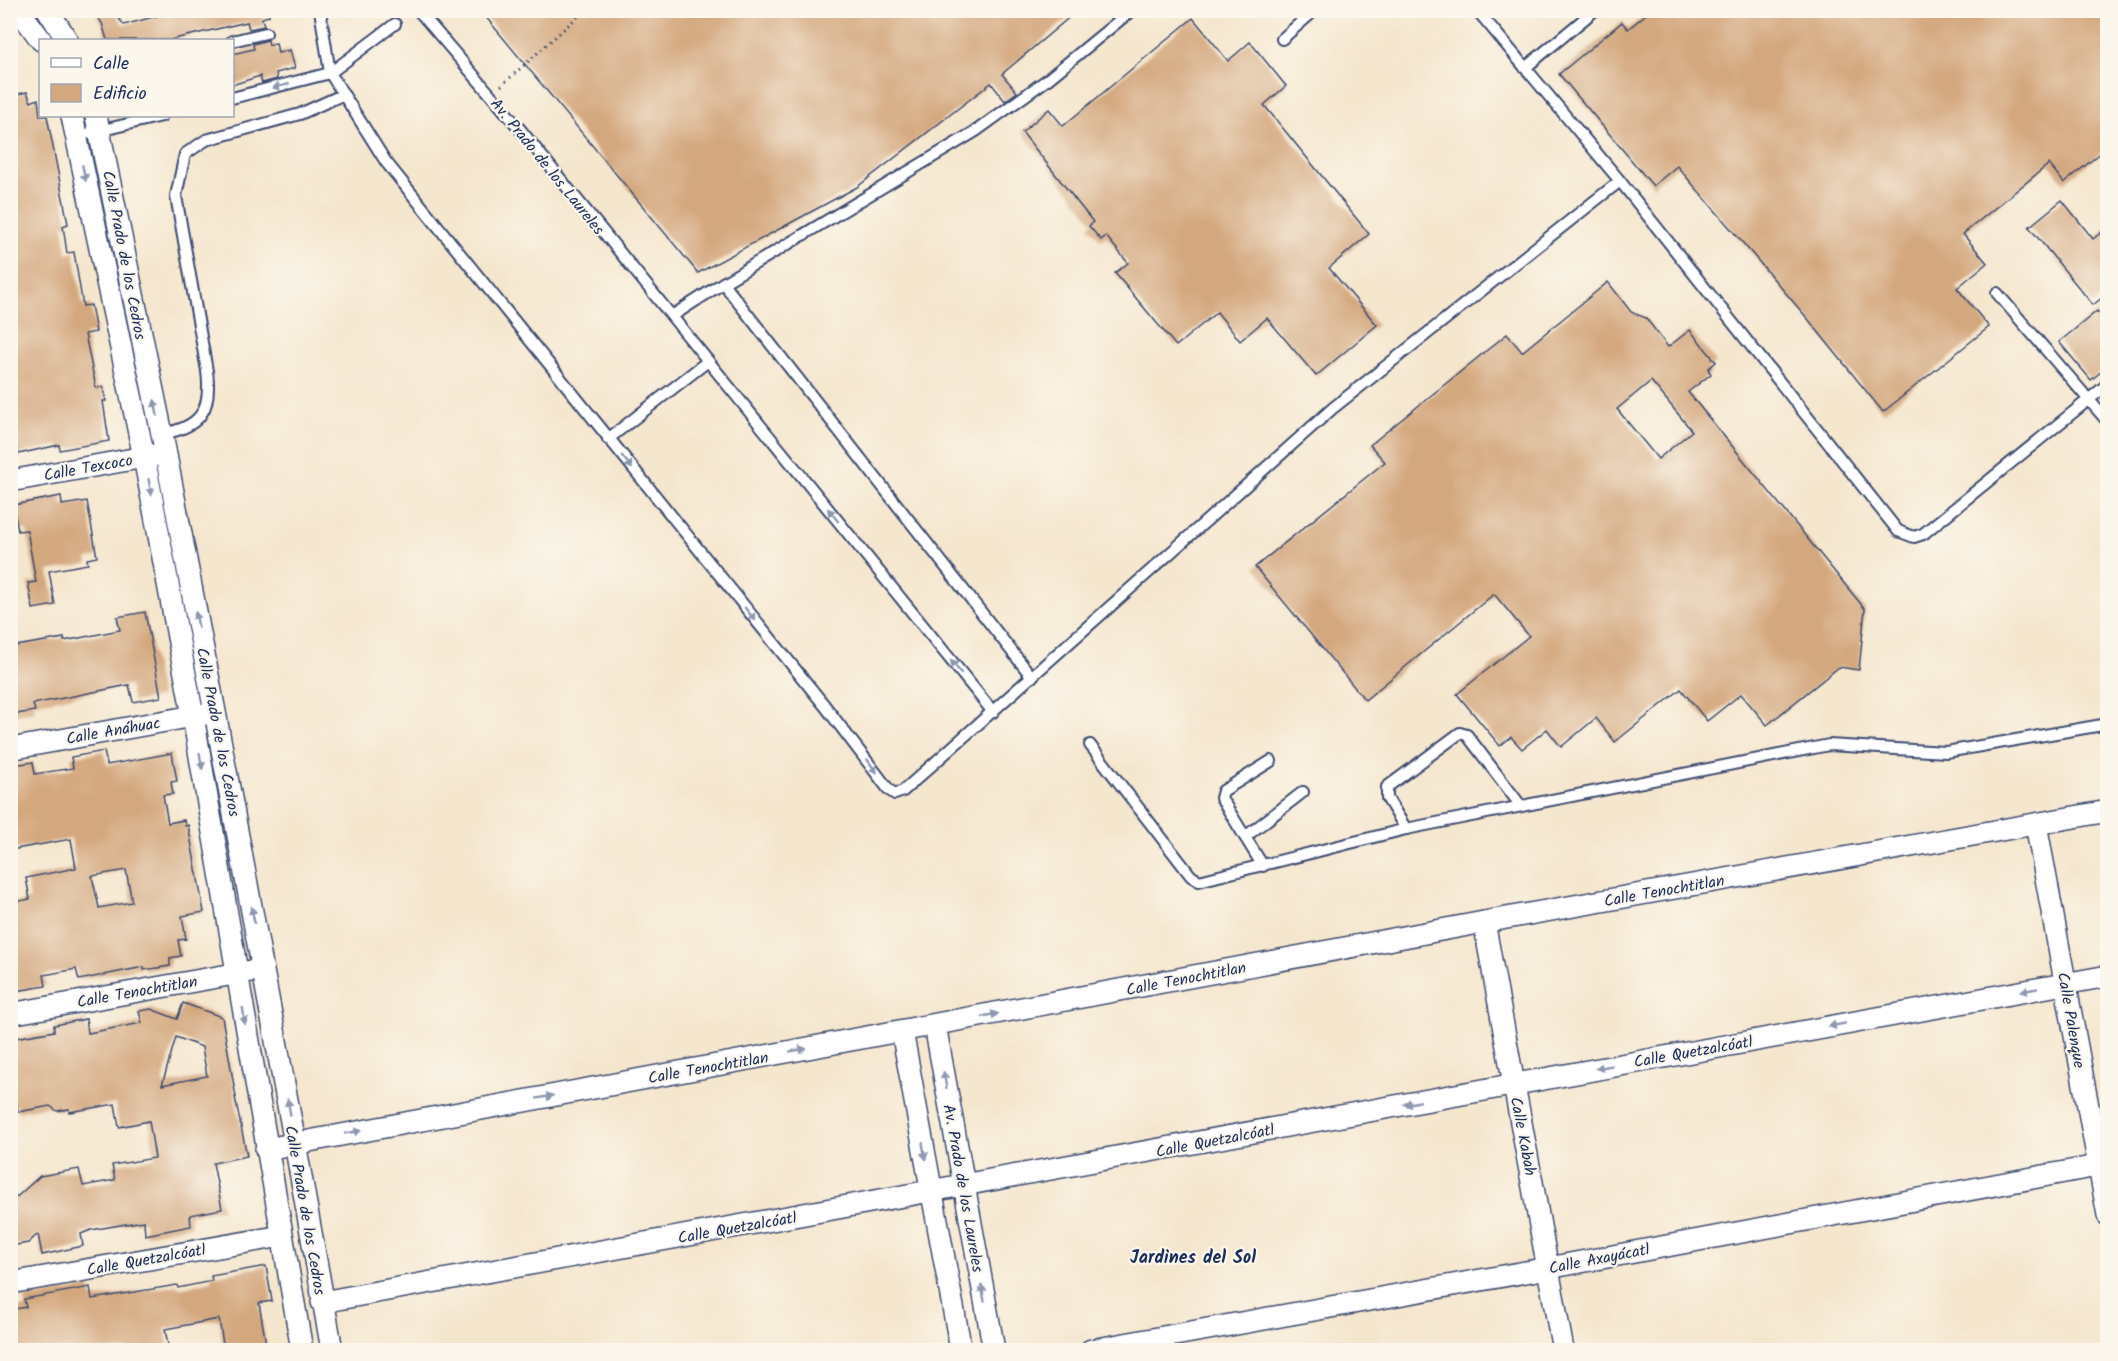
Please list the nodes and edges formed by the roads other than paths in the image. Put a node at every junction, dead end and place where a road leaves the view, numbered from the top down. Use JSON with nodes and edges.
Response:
{"nodes":[{"id":1,"x":19,"y":10,"type":"edge"},
{"id":2,"x":48,"y":10,"type":"edge"},
{"id":3,"x":320,"y":10,"type":"edge"},
{"id":4,"x":418,"y":10,"type":"edge"},
{"id":5,"x":1132,"y":10,"type":"edge"},
{"id":6,"x":1315,"y":10,"type":"edge"},
{"id":7,"x":1477,"y":10,"type":"edge"},
{"id":8,"x":1595,"y":10,"type":"edge"},
{"id":9,"x":395,"y":24,"type":"dead end"},
{"id":10,"x":266,"y":33,"type":"dead end"},
{"id":11,"x":40,"y":39,"type":"edge"},
{"id":12,"x":66,"y":39,"type":"edge"},
{"id":13,"x":1282,"y":39,"type":"dead end"},
{"id":14,"x":234,"y":41,"type":"edge"},
{"id":15,"x":1525,"y":68,"type":"junction"},
{"id":16,"x":330,"y":73,"type":"junction"},
{"id":17,"x":342,"y":95,"type":"junction"},
{"id":18,"x":234,"y":97,"type":"edge"},
{"id":19,"x":153,"y":117,"type":"edge"},
{"id":20,"x":98,"y":123,"type":"edge"},
{"id":21,"x":74,"y":126,"type":"edge"},
{"id":22,"x":1620,"y":181,"type":"junction"},
{"id":23,"x":723,"y":284,"type":"junction"},
{"id":24,"x":1997,"y":293,"type":"dead end"},
{"id":25,"x":674,"y":319,"type":"junction"},
{"id":26,"x":708,"y":361,"type":"junction"},
{"id":27,"x":2108,"y":384,"type":"edge"},
{"id":28,"x":2089,"y":399,"type":"junction"},
{"id":29,"x":2108,"y":422,"type":"edge"},
{"id":30,"x":608,"y":439,"type":"junction"},
{"id":31,"x":163,"y":444,"type":"junction"},
{"id":32,"x":144,"y":457,"type":"junction"},
{"id":33,"x":10,"y":481,"type":"edge"},
{"id":34,"x":1032,"y":677,"type":"junction"},
{"id":35,"x":215,"y":712,"type":"junction"},
{"id":36,"x":993,"y":712,"type":"junction"},
{"id":37,"x":193,"y":716,"type":"junction"},
{"id":38,"x":2108,"y":724,"type":"edge"},
{"id":39,"x":1090,"y":745,"type":"dead end"},
{"id":40,"x":10,"y":749,"type":"edge"},
{"id":41,"x":1271,"y":761,"type":"dead end"},
{"id":42,"x":1303,"y":792,"type":"dead end"},
{"id":43,"x":1521,"y":806,"type":"junction"},
{"id":44,"x":2108,"y":811,"type":"edge"},
{"id":45,"x":2036,"y":824,"type":"junction"},
{"id":46,"x":1406,"y":829,"type":"junction"},
{"id":47,"x":1245,"y":837,"type":"junction"},
{"id":48,"x":1263,"y":866,"type":"junction"},
{"id":49,"x":1484,"y":922,"type":"junction"},
{"id":50,"x":263,"y":969,"type":"junction"},
{"id":51,"x":238,"y":973,"type":"junction"},
{"id":52,"x":2108,"y":976,"type":"edge"},
{"id":53,"x":2065,"y":984,"type":"junction"},
{"id":54,"x":10,"y":1014,"type":"edge"},
{"id":55,"x":934,"y":1025,"type":"junction"},
{"id":56,"x":902,"y":1031,"type":"junction"},
{"id":57,"x":1514,"y":1084,"type":"junction"},
{"id":58,"x":295,"y":1143,"type":"junction"},
{"id":59,"x":266,"y":1149,"type":"junction"},
{"id":60,"x":2103,"y":1164,"type":"edge"},
{"id":61,"x":964,"y":1186,"type":"junction"},
{"id":62,"x":931,"y":1192,"type":"junction"},
{"id":63,"x":2108,"y":1215,"type":"edge"},
{"id":64,"x":282,"y":1236,"type":"junction"},
{"id":65,"x":1548,"y":1268,"type":"junction"},
{"id":66,"x":10,"y":1283,"type":"edge"},
{"id":67,"x":322,"y":1302,"type":"junction"},
{"id":68,"x":302,"y":1350,"type":"edge"},
{"id":69,"x":332,"y":1350,"type":"edge"},
{"id":70,"x":961,"y":1350,"type":"edge"},
{"id":71,"x":994,"y":1350,"type":"edge"},
{"id":72,"x":1091,"y":1350,"type":"edge"},
{"id":73,"x":1563,"y":1350,"type":"edge"}],
"edges":[{"from":1,"to":11,"type":"street"},
{"from":2,"to":12,"type":"street"},
{"from":3,"to":16,"type":"lane"},
{"from":4,"to":25,"type":"lane","name":"Av. Prado de los Laureles"},
{"from":5,"to":23,"type":"lane"},
{"from":6,"to":13,"type":"lane"},
{"from":7,"to":15,"type":"lane"},
{"from":8,"to":15,"type":"lane"},
{"from":9,"to":16,"type":"lane"},
{"from":10,"to":14,"type":"lane"},
{"from":15,"to":22,"type":"lane"},
{"from":16,"to":17,"type":"lane"},
{"from":16,"to":18,"type":"lane","one_way":true},
{"from":17,"to":30,"type":"lane"},
{"from":17,"to":31,"type":"lane"},
{"from":19,"to":20,"type":"lane"},
{"from":20,"to":21,"type":"lane"},
{"from":31,"to":20,"type":"street","name":"Calle Prado de los Cedros","one_way":true},
{"from":21,"to":32,"type":"street","name":"Calle Prado de los Cedros","one_way":true},
{"from":22,"to":28,"type":"lane"},
{"from":22,"to":34,"type":"lane"},
{"from":23,"to":25,"type":"lane"},
{"from":23,"to":34,"type":"lane"},
{"from":24,"to":28,"type":"lane"},
{"from":25,"to":26,"type":"lane","name":"Av. Prado de los Laureles"},
{"from":26,"to":30,"type":"lane"},
{"from":36,"to":26,"type":"lane","name":"Av. Prado de los Laureles","one_way":true},
{"from":27,"to":28,"type":"lane"},
{"from":28,"to":29,"type":"lane"},
{"from":30,"to":36,"type":"lane","one_way":true},
{"from":31,"to":32,"type":"street","name":"Calle Texcoco"},
{"from":35,"to":31,"type":"street","name":"Calle Prado de los Cedros","one_way":true},
{"from":32,"to":33,"type":"street","name":"Calle Texcoco"},
{"from":32,"to":37,"type":"street","name":"Calle Prado de los Cedros","one_way":true},
{"from":34,"to":36,"type":"lane"},
{"from":35,"to":37,"type":"street","name":"Calle Anáhuac"},
{"from":50,"to":35,"type":"street","name":"Calle Prado de los Cedros","one_way":true},
{"from":37,"to":40,"type":"street","name":"Calle Anáhuac"},
{"from":37,"to":51,"type":"street","name":"Calle Prado de los Cedros","one_way":true},
{"from":38,"to":43,"type":"lane"},
{"from":39,"to":48,"type":"lane"},
{"from":41,"to":47,"type":"lane"},
{"from":42,"to":47,"type":"lane"},
{"from":43,"to":46,"type":"lane"},
{"from":43,"to":46,"type":"lane"},
{"from":44,"to":45,"type":"street","name":"Calle Tenochtitlan"},
{"from":45,"to":49,"type":"street","name":"Calle Tenochtitlan"},
{"from":45,"to":53,"type":"street","name":"Calle Palenque"},
{"from":46,"to":48,"type":"lane"},
{"from":47,"to":48,"type":"lane"},
{"from":55,"to":49,"type":"street","name":"Calle Tenochtitlan","one_way":true},
{"from":49,"to":57,"type":"street","name":"Calle Kabah"},
{"from":50,"to":51,"type":"street","name":"Calle Tenochtitlan"},
{"from":58,"to":50,"type":"street","name":"Calle Prado de los Cedros","one_way":true},
{"from":51,"to":54,"type":"street","name":"Calle Tenochtitlan"},
{"from":51,"to":59,"type":"street","name":"Calle Prado de los Cedros","one_way":true},
{"from":52,"to":53,"type":"street","name":"Calle Quetzalcóatl"},
{"from":53,"to":57,"type":"street","name":"Calle Quetzalcóatl","one_way":true},
{"from":53,"to":60,"type":"street","name":"Calle Palenque"},
{"from":55,"to":56,"type":"street","name":"Calle Tenochtitlan"},
{"from":61,"to":55,"type":"street","name":"Av. Prado de los Laureles","one_way":true},
{"from":58,"to":56,"type":"street","name":"Calle Tenochtitlan","one_way":true},
{"from":56,"to":62,"type":"street","name":"Av. Prado de los Laureles","one_way":true},
{"from":57,"to":61,"type":"street","name":"Calle Quetzalcóatl","one_way":true},
{"from":57,"to":65,"type":"street","name":"Calle Kabah"},
{"from":58,"to":59,"type":"street","name":"Calle Tenochtitlan"},
{"from":58,"to":67,"type":"street","name":"Calle Prado de los Cedros"},
{"from":59,"to":64,"type":"street","name":"Calle Prado de los Cedros"},
{"from":60,"to":63,"type":"street","name":"Calle Palenque"},
{"from":60,"to":65,"type":"street","name":"Calle Axayácatl"},
{"from":61,"to":62,"type":"street","name":"Calle Quetzalcóatl"},
{"from":71,"to":61,"type":"street","name":"Av. Prado de los Laureles","one_way":true},
{"from":62,"to":67,"type":"street","name":"Calle Quetzalcóatl"},
{"from":62,"to":70,"type":"street","name":"Av. Prado de los Laureles"},
{"from":64,"to":66,"type":"street","name":"Calle Quetzalcóatl"},
{"from":64,"to":68,"type":"street","name":"Calle Prado de los Cedros"},
{"from":65,"to":72,"type":"street","name":"Calle Axayácatl"},
{"from":65,"to":73,"type":"street","name":"Calle Kabah"},
{"from":67,"to":69,"type":"street","name":"Calle Prado de los Cedros"}]}
